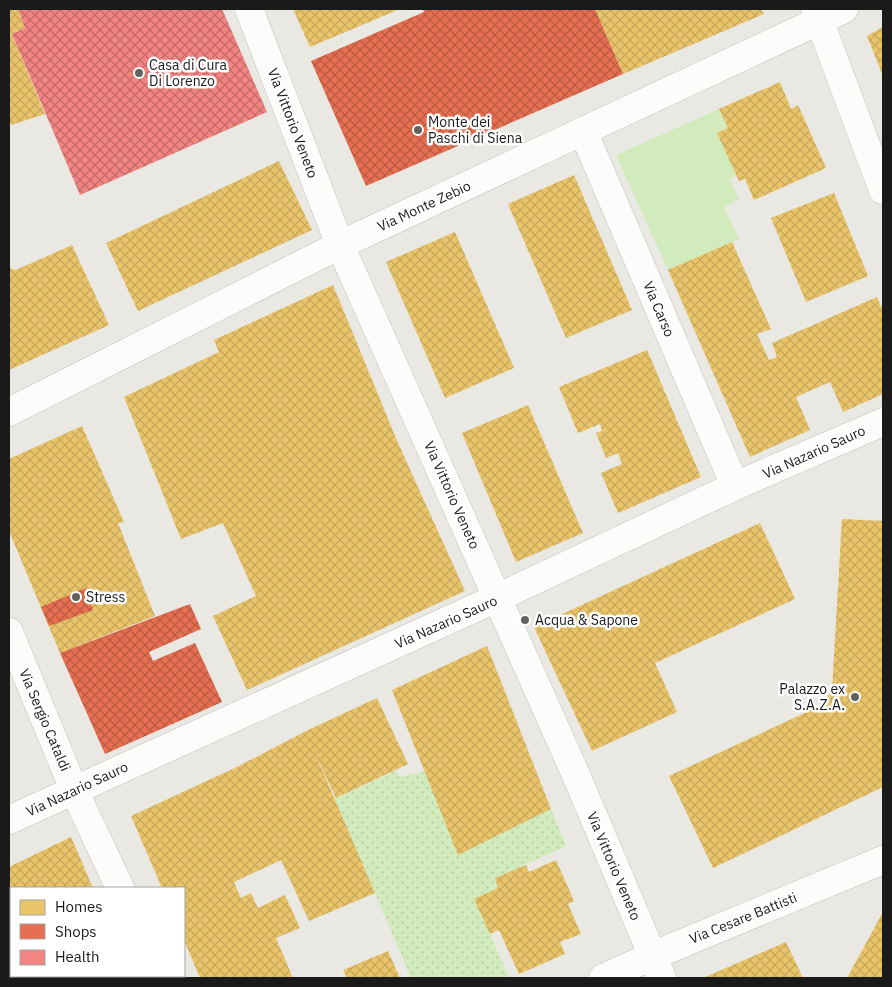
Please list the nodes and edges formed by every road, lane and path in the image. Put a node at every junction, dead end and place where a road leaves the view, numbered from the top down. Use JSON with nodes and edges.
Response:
{"nodes":[{"id":1,"x":249,"y":9,"type":"edge"},
{"id":2,"x":844,"y":9,"type":"edge"},
{"id":3,"x":817,"y":15,"type":"edge"},
{"id":4,"x":583,"y":131,"type":"junction"},
{"id":5,"x":883,"y":190,"type":"edge"},
{"id":6,"x":340,"y":245,"type":"junction"},
{"id":7,"x":9,"y":412,"type":"edge"},
{"id":8,"x":883,"y":422,"type":"edge"},
{"id":9,"x":735,"y":486,"type":"junction"},
{"id":10,"x":498,"y":598,"type":"junction"},
{"id":11,"x":9,"y":632,"type":"edge"},
{"id":12,"x":74,"y":790,"type":"junction"},
{"id":13,"x":9,"y":820,"type":"edge"},
{"id":14,"x":883,"y":860,"type":"edge"},
{"id":15,"x":120,"y":887,"type":"edge"},
{"id":16,"x":657,"y":967,"type":"edge"},
{"id":17,"x":603,"y":978,"type":"edge"}],
"edges":[{"from":1,"to":6,"type":"street","name":"Via Vittorio Veneto"},
{"from":2,"to":3,"type":"street","name":"Via Monte Zebio"},
{"from":3,"to":4,"type":"street","name":"Via Monte Zebio"},
{"from":3,"to":5,"type":"street"},
{"from":4,"to":6,"type":"street","name":"Via Monte Zebio"},
{"from":4,"to":9,"type":"street","name":"Via Carso"},
{"from":6,"to":7,"type":"street","name":"Via Monte Zebio"},
{"from":6,"to":10,"type":"street","name":"Via Vittorio Veneto"},
{"from":8,"to":9,"type":"street","name":"Via Nazario Sauro"},
{"from":9,"to":10,"type":"street","name":"Via Nazario Sauro"},
{"from":10,"to":12,"type":"street","name":"Via Nazario Sauro"},
{"from":10,"to":16,"type":"street","name":"Via Vittorio Veneto"},
{"from":11,"to":12,"type":"street","name":"Via Sergio Cataldi"},
{"from":12,"to":13,"type":"street","name":"Via Nazario Sauro"},
{"from":12,"to":15,"type":"street","name":"Via Sergio Cataldi"},
{"from":14,"to":16,"type":"street","name":"Via Cesare Battisti"},
{"from":16,"to":17,"type":"street","name":"Via Cesare Battisti"}]}
